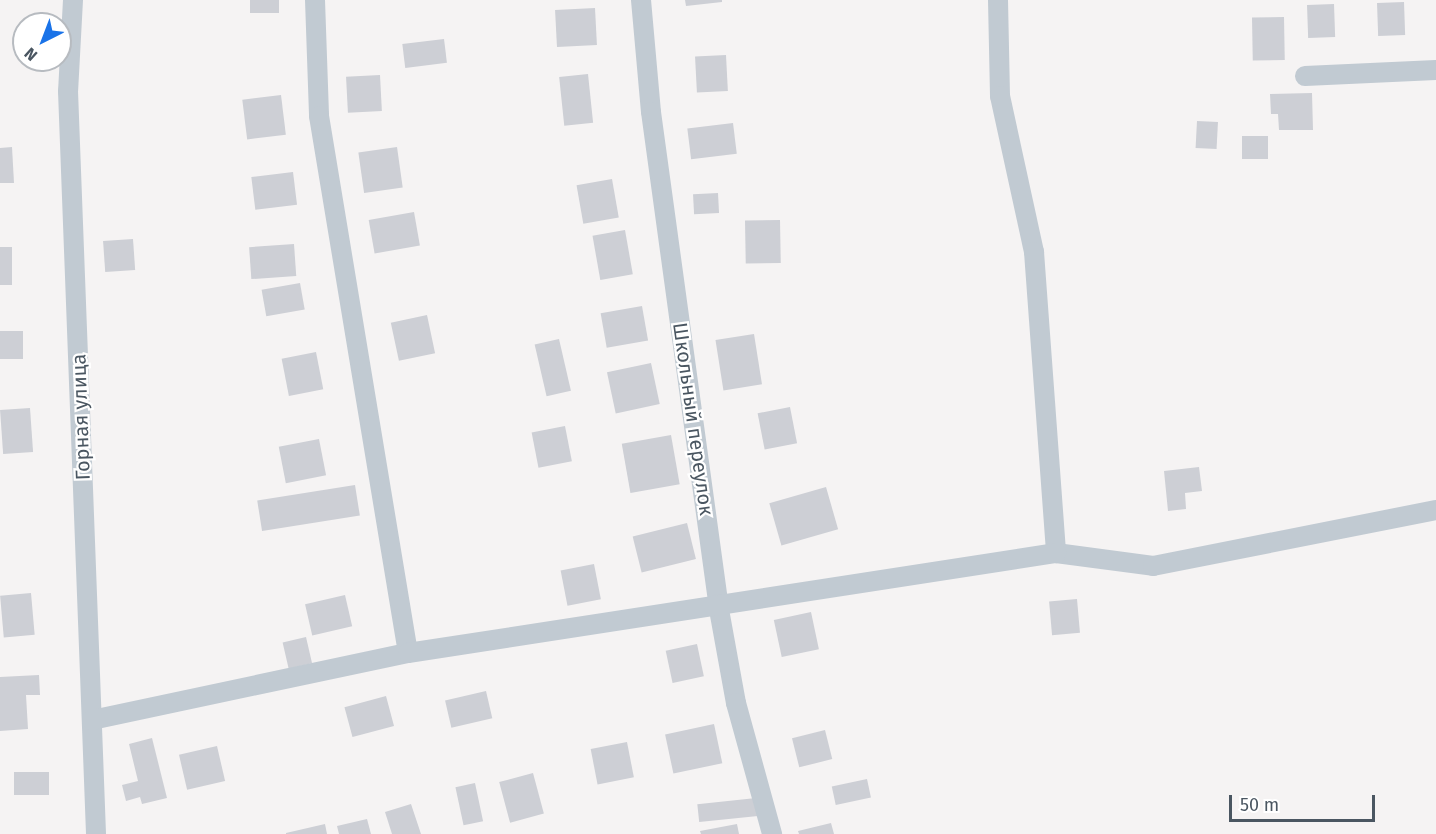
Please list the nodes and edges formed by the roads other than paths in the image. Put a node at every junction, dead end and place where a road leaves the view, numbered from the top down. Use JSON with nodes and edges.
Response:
{"nodes":[{"id":1,"x":74,"y":0,"type":"edge"},
{"id":2,"x":315,"y":0,"type":"edge"},
{"id":3,"x":641,"y":0,"type":"edge"},
{"id":4,"x":998,"y":0,"type":"edge"},
{"id":5,"x":1436,"y":70,"type":"edge"},
{"id":6,"x":1305,"y":76,"type":"dead end"},
{"id":7,"x":1436,"y":510,"type":"edge"},
{"id":8,"x":1056,"y":554,"type":"junction"},
{"id":9,"x":718,"y":604,"type":"junction"},
{"id":10,"x":408,"y":653,"type":"junction"},
{"id":11,"x":92,"y":720,"type":"junction"},
{"id":12,"x":96,"y":834,"type":"edge"},
{"id":13,"x":772,"y":834,"type":"edge"}],
"edges":[{"from":1,"to":11,"type":"street","name":"Горная улица"},
{"from":2,"to":10,"type":"street"},
{"from":3,"to":9,"type":"street","name":"Школьный переулок"},
{"from":4,"to":8,"type":"street"},
{"from":5,"to":6,"type":"street"},
{"from":7,"to":8,"type":"street"},
{"from":8,"to":9,"type":"street"},
{"from":9,"to":10,"type":"street"},
{"from":9,"to":13,"type":"street","name":"Школьный переулок"},
{"from":10,"to":11,"type":"street"},
{"from":11,"to":12,"type":"street","name":"Горная улица"}]}
